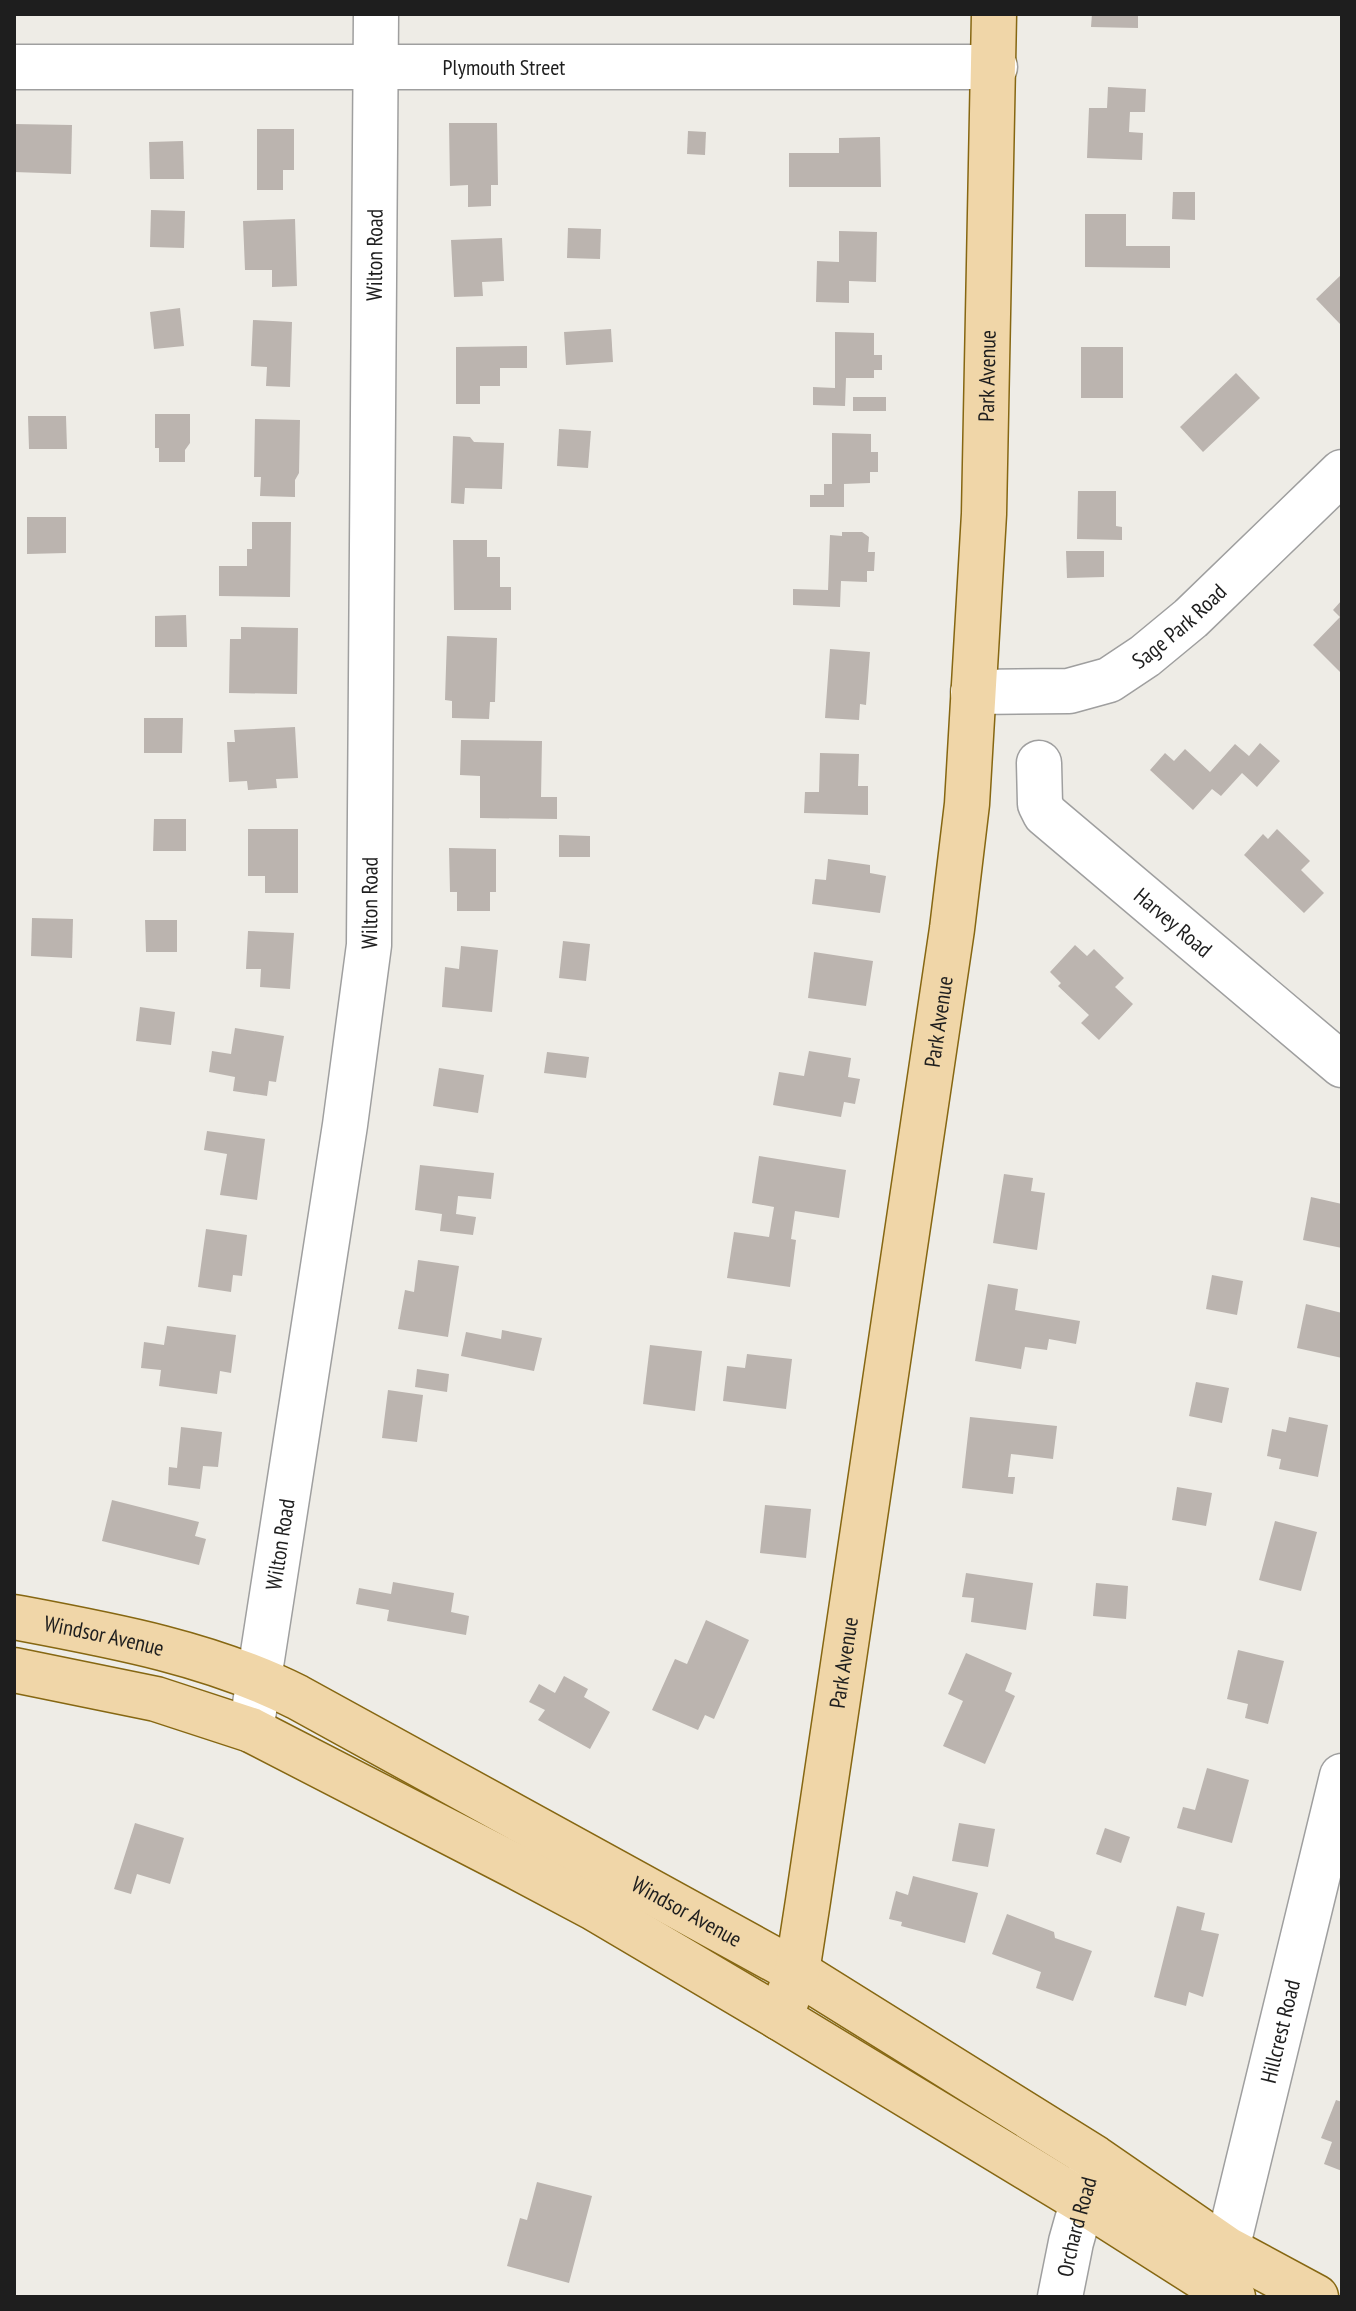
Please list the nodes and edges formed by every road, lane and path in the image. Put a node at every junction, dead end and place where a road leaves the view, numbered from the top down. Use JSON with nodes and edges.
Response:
{"nodes":[{"id":1,"x":376,"y":14,"type":"edge"},
{"id":2,"x":994,"y":14,"type":"edge"},
{"id":3,"x":14,"y":67,"type":"edge"},
{"id":4,"x":995,"y":67,"type":"junction"},
{"id":5,"x":377,"y":69,"type":"junction"},
{"id":6,"x":1342,"y":472,"type":"edge"},
{"id":7,"x":973,"y":692,"type":"junction"},
{"id":8,"x":1039,"y":763,"type":"dead end"},
{"id":9,"x":1342,"y":1065,"type":"edge"},
{"id":10,"x":14,"y":1617,"type":"edge"},
{"id":11,"x":14,"y":1670,"type":"edge"},
{"id":12,"x":259,"y":1678,"type":"junction"},
{"id":13,"x":251,"y":1730,"type":"junction"},
{"id":14,"x":1342,"y":1776,"type":"edge"},
{"id":15,"x":797,"y":1972,"type":"junction"},
{"id":16,"x":780,"y":2018,"type":"junction"},
{"id":17,"x":1095,"y":2158,"type":"junction"},
{"id":18,"x":1082,"y":2201,"type":"junction"},
{"id":19,"x":1226,"y":2278,"type":"edge"},
{"id":20,"x":1060,"y":2297,"type":"edge"},
{"id":21,"x":1316,"y":2297,"type":"edge"}],
"edges":[{"from":1,"to":5,"type":"street","name":"Wilton Road"},
{"from":2,"to":4,"type":"main road","name":"Park Avenue"},
{"from":3,"to":5,"type":"street","name":"Plymouth Street"},
{"from":4,"to":5,"type":"street","name":"Plymouth Street"},
{"from":4,"to":7,"type":"main road","name":"Park Avenue"},
{"from":5,"to":12,"type":"street","name":"Wilton Road"},
{"from":6,"to":7,"type":"street","name":"Sage Park Road"},
{"from":7,"to":15,"type":"main road","name":"Park Avenue"},
{"from":8,"to":9,"type":"street","name":"Harvey Road"},
{"from":10,"to":12,"type":"main road","name":"Windsor Avenue"},
{"from":11,"to":13,"type":"main road","name":"Windsor Avenue"},
{"from":12,"to":13,"type":"street","name":"Wilton Road"},
{"from":12,"to":15,"type":"main road","name":"Windsor Avenue"},
{"from":13,"to":16,"type":"main road","name":"Windsor Avenue"},
{"from":14,"to":19,"type":"street","name":"Hillcrest Road"},
{"from":15,"to":16,"type":"main road","name":"Park Avenue"},
{"from":15,"to":17,"type":"main road","name":"Windsor Avenue"},
{"from":16,"to":18,"type":"main road","name":"Windsor Avenue"},
{"from":17,"to":18,"type":"street","name":"Orchard Road"},
{"from":17,"to":19,"type":"main road","name":"Windsor Avenue"},
{"from":18,"to":19,"type":"main road","name":"Windsor Avenue"},
{"from":18,"to":20,"type":"street","name":"Orchard Road"},
{"from":19,"to":21,"type":"main road","name":"Windsor Avenue"}]}
